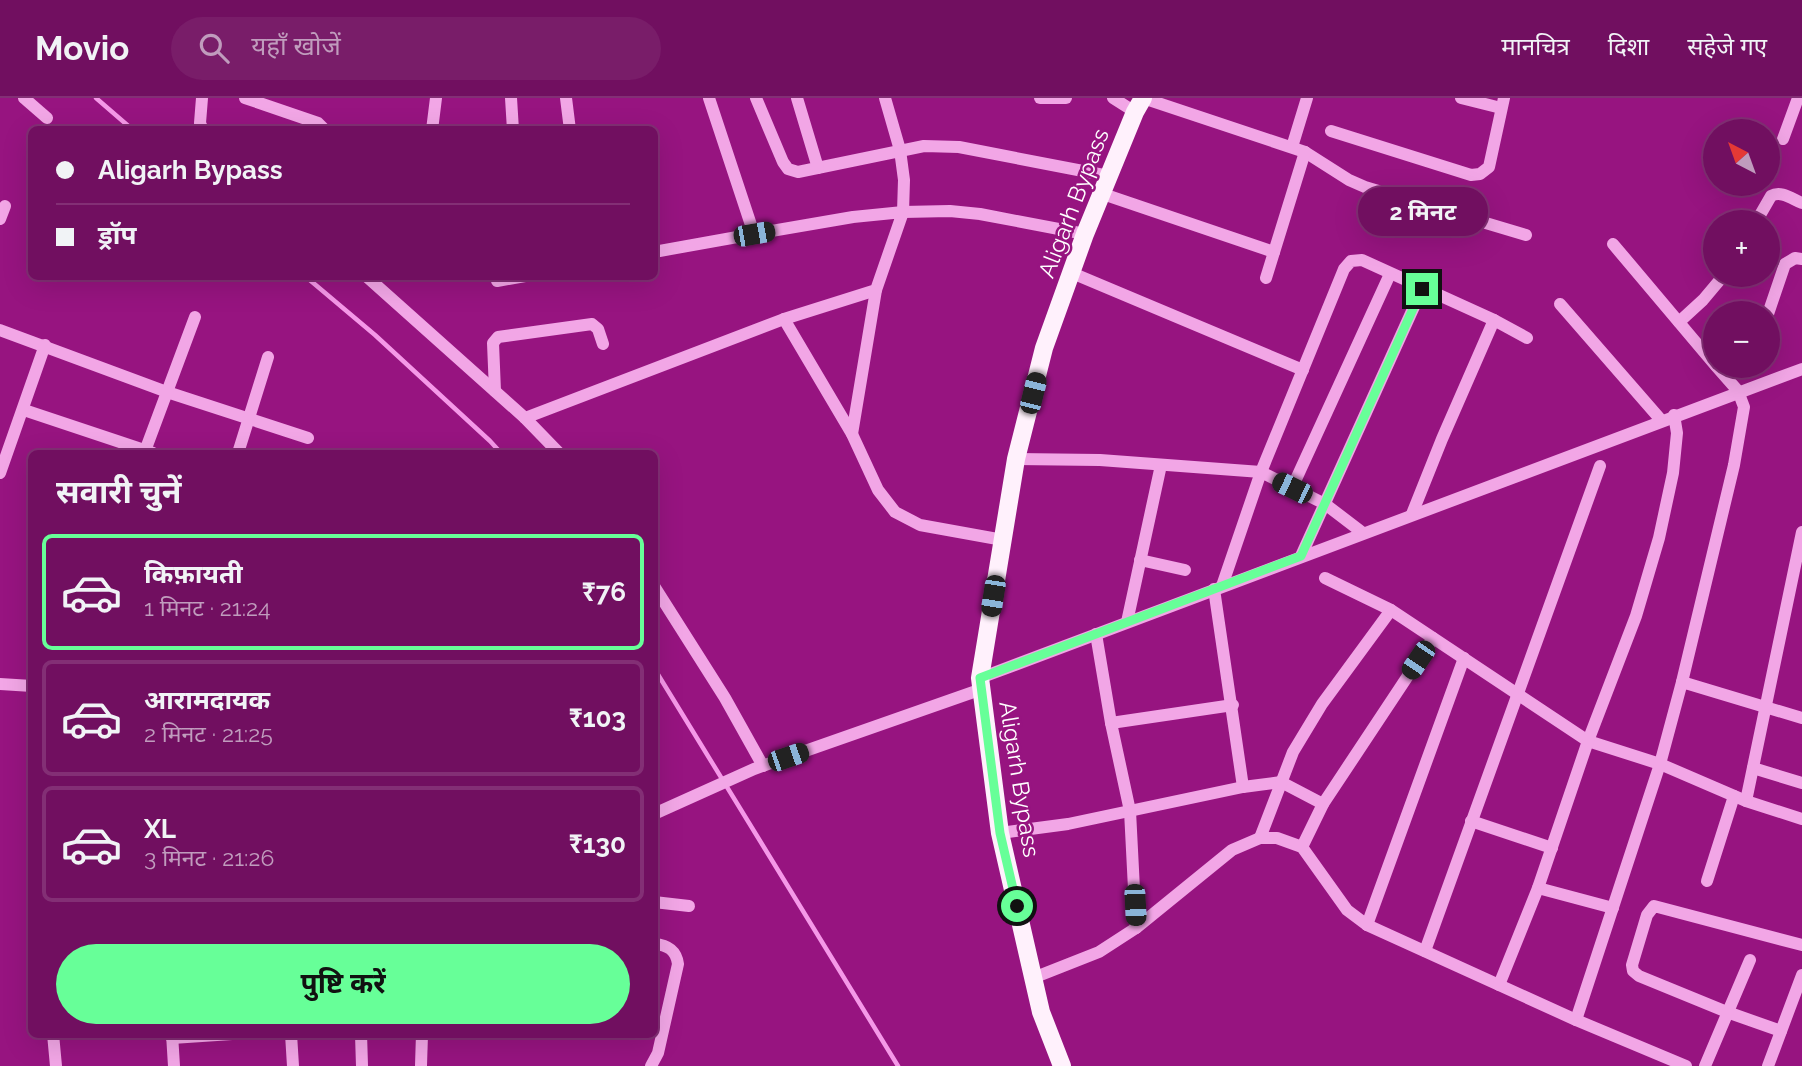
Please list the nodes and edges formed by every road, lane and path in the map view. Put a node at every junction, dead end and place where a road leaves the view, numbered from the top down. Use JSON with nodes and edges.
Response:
{"nodes":[{"id":1,"x":24,"y":98,"type":"edge"},
{"id":2,"x":202,"y":98,"type":"edge"},
{"id":3,"x":245,"y":98,"type":"edge"},
{"id":4,"x":436,"y":98,"type":"edge"},
{"id":5,"x":511,"y":98,"type":"edge"},
{"id":6,"x":566,"y":98,"type":"edge"},
{"id":7,"x":709,"y":98,"type":"edge"},
{"id":8,"x":756,"y":98,"type":"edge"},
{"id":9,"x":797,"y":98,"type":"edge"},
{"id":10,"x":885,"y":98,"type":"edge"},
{"id":11,"x":1040,"y":98,"type":"edge"},
{"id":12,"x":1066,"y":98,"type":"edge"},
{"id":13,"x":1113,"y":98,"type":"edge"},
{"id":14,"x":1307,"y":98,"type":"edge"},
{"id":15,"x":1461,"y":98,"type":"edge"},
{"id":16,"x":1798,"y":98,"type":"edge"},
{"id":17,"x":1503,"y":103,"type":"edge"},
{"id":18,"x":1139,"y":105,"type":"edge"},
{"id":19,"x":47,"y":118,"type":"dead end"},
{"id":20,"x":201,"y":126,"type":"edge"},
{"id":21,"x":321,"y":126,"type":"edge"},
{"id":22,"x":432,"y":126,"type":"edge"},
{"id":23,"x":513,"y":126,"type":"edge"},
{"id":24,"x":570,"y":126,"type":"edge"},
{"id":25,"x":1331,"y":131,"type":"dead end"},
{"id":26,"x":1783,"y":139,"type":"dead end"},
{"id":27,"x":1292,"y":148,"type":"junction"},
{"id":28,"x":900,"y":150,"type":"junction"},
{"id":29,"x":1305,"y":152,"type":"junction"},
{"id":30,"x":818,"y":168,"type":"junction"},
{"id":31,"x":1109,"y":176,"type":"junction"},
{"id":32,"x":1102,"y":194,"type":"junction"},
{"id":33,"x":1802,"y":203,"type":"edge"},
{"id":34,"x":5,"y":206,"type":"dead end"},
{"id":35,"x":1764,"y":210,"type":"edge"},
{"id":36,"x":903,"y":212,"type":"junction"},
{"id":37,"x":0,"y":219,"type":"edge"},
{"id":38,"x":754,"y":234,"type":"junction"},
{"id":39,"x":1085,"y":234,"type":"junction"},
{"id":40,"x":1526,"y":235,"type":"dead end"},
{"id":41,"x":1613,"y":244,"type":"dead end"},
{"id":42,"x":658,"y":251,"type":"edge"},
{"id":43,"x":1273,"y":252,"type":"junction"},
{"id":44,"x":1802,"y":259,"type":"edge"},
{"id":45,"x":1072,"y":273,"type":"junction"},
{"id":46,"x":1390,"y":274,"type":"junction"},
{"id":47,"x":1266,"y":278,"type":"dead end"},
{"id":48,"x":370,"y":280,"type":"edge"},
{"id":49,"x":503,"y":280,"type":"edge"},
{"id":50,"x":497,"y":281,"type":"dead end"},
{"id":51,"x":1714,"y":287,"type":"edge"},
{"id":52,"x":876,"y":289,"type":"junction"},
{"id":53,"x":1422,"y":289,"type":"junction"},
{"id":54,"x":1772,"y":301,"type":"edge"},
{"id":55,"x":1560,"y":304,"type":"dead end"},
{"id":56,"x":195,"y":317,"type":"dead end"},
{"id":57,"x":783,"y":319,"type":"junction"},
{"id":58,"x":1494,"y":320,"type":"junction"},
{"id":59,"x":1679,"y":322,"type":"junction"},
{"id":60,"x":0,"y":330,"type":"edge"},
{"id":61,"x":1528,"y":338,"type":"dead end"},
{"id":62,"x":603,"y":344,"type":"dead end"},
{"id":63,"x":45,"y":345,"type":"junction"},
{"id":64,"x":1703,"y":350,"type":"edge"},
{"id":65,"x":268,"y":357,"type":"dead end"},
{"id":66,"x":1303,"y":369,"type":"junction"},
{"id":67,"x":1802,"y":369,"type":"edge"},
{"id":68,"x":1726,"y":378,"type":"edge"},
{"id":69,"x":495,"y":391,"type":"junction"},
{"id":70,"x":167,"y":392,"type":"junction"},
{"id":71,"x":1741,"y":399,"type":"junction"},
{"id":72,"x":24,"y":410,"type":"junction"},
{"id":73,"x":524,"y":418,"type":"junction"},
{"id":74,"x":247,"y":420,"type":"junction"},
{"id":75,"x":1661,"y":420,"type":"junction"},
{"id":76,"x":1675,"y":424,"type":"junction"},
{"id":77,"x":852,"y":433,"type":"junction"},
{"id":78,"x":308,"y":438,"type":"dead end"},
{"id":79,"x":143,"y":450,"type":"edge"},
{"id":80,"x":150,"y":450,"type":"edge"},
{"id":81,"x":239,"y":450,"type":"edge"},
{"id":82,"x":556,"y":450,"type":"edge"},
{"id":83,"x":1016,"y":459,"type":"junction"},
{"id":84,"x":1161,"y":465,"type":"junction"},
{"id":85,"x":1600,"y":466,"type":"dead end"},
{"id":86,"x":1261,"y":472,"type":"junction"},
{"id":87,"x":0,"y":473,"type":"edge"},
{"id":88,"x":1292,"y":488,"type":"junction"},
{"id":89,"x":1325,"y":504,"type":"junction"},
{"id":90,"x":1412,"y":514,"type":"junction"},
{"id":91,"x":1802,"y":532,"type":"edge"},
{"id":92,"x":1363,"y":533,"type":"junction"},
{"id":93,"x":1003,"y":540,"type":"junction"},
{"id":94,"x":1301,"y":556,"type":"junction"},
{"id":95,"x":1140,"y":560,"type":"junction"},
{"id":96,"x":1185,"y":570,"type":"dead end"},
{"id":97,"x":1325,"y":578,"type":"dead end"},
{"id":98,"x":1218,"y":588,"type":"junction"},
{"id":99,"x":658,"y":592,"type":"edge"},
{"id":100,"x":1391,"y":610,"type":"junction"},
{"id":101,"x":1127,"y":622,"type":"junction"},
{"id":102,"x":1096,"y":634,"type":"junction"},
{"id":103,"x":1433,"y":638,"type":"junction"},
{"id":104,"x":1464,"y":658,"type":"junction"},
{"id":105,"x":1682,"y":682,"type":"junction"},
{"id":106,"x":981,"y":683,"type":"junction"},
{"id":107,"x":0,"y":684,"type":"edge"},
{"id":108,"x":28,"y":686,"type":"edge"},
{"id":109,"x":1517,"y":693,"type":"junction"},
{"id":110,"x":1233,"y":705,"type":"junction"},
{"id":111,"x":1765,"y":708,"type":"junction"},
{"id":112,"x":1802,"y":718,"type":"edge"},
{"id":113,"x":1111,"y":723,"type":"junction"},
{"id":114,"x":1588,"y":741,"type":"junction"},
{"id":115,"x":1660,"y":764,"type":"junction"},
{"id":116,"x":759,"y":767,"type":"junction"},
{"id":117,"x":1753,"y":768,"type":"junction"},
{"id":118,"x":1281,"y":782,"type":"junction"},
{"id":119,"x":1802,"y":783,"type":"edge"},
{"id":120,"x":1243,"y":787,"type":"junction"},
{"id":121,"x":1740,"y":798,"type":"junction"},
{"id":122,"x":1324,"y":804,"type":"junction"},
{"id":123,"x":1130,"y":811,"type":"junction"},
{"id":124,"x":658,"y":812,"type":"edge"},
{"id":125,"x":1802,"y":819,"type":"edge"},
{"id":126,"x":1471,"y":821,"type":"junction"},
{"id":127,"x":1000,"y":833,"type":"junction"},
{"id":128,"x":1260,"y":838,"type":"junction"},
{"id":129,"x":1302,"y":847,"type":"junction"},
{"id":130,"x":1552,"y":848,"type":"junction"},
{"id":131,"x":1707,"y":881,"type":"dead end"},
{"id":132,"x":1538,"y":888,"type":"junction"},
{"id":133,"x":658,"y":902,"type":"edge"},
{"id":134,"x":689,"y":906,"type":"dead end"},
{"id":135,"x":1613,"y":908,"type":"junction"},
{"id":136,"x":1367,"y":925,"type":"junction"},
{"id":137,"x":1136,"y":928,"type":"junction"},
{"id":138,"x":658,"y":944,"type":"edge"},
{"id":139,"x":1802,"y":945,"type":"edge"},
{"id":140,"x":1424,"y":951,"type":"junction"},
{"id":141,"x":1750,"y":960,"type":"dead end"},
{"id":142,"x":1802,"y":975,"type":"edge"},
{"id":143,"x":1033,"y":978,"type":"junction"},
{"id":144,"x":1499,"y":985,"type":"junction"},
{"id":145,"x":1727,"y":1012,"type":"junction"},
{"id":146,"x":1576,"y":1020,"type":"junction"},
{"id":147,"x":1781,"y":1031,"type":"junction"},
{"id":148,"x":54,"y":1038,"type":"edge"},
{"id":149,"x":172,"y":1038,"type":"edge"},
{"id":150,"x":291,"y":1038,"type":"edge"},
{"id":151,"x":361,"y":1038,"type":"edge"},
{"id":152,"x":422,"y":1038,"type":"edge"},
{"id":153,"x":56,"y":1066,"type":"edge"},
{"id":154,"x":174,"y":1066,"type":"edge"},
{"id":155,"x":293,"y":1066,"type":"edge"},
{"id":156,"x":362,"y":1066,"type":"edge"},
{"id":157,"x":421,"y":1066,"type":"edge"},
{"id":158,"x":651,"y":1066,"type":"edge"},
{"id":159,"x":1062,"y":1066,"type":"edge"},
{"id":160,"x":1686,"y":1066,"type":"edge"},
{"id":161,"x":1705,"y":1066,"type":"edge"},
{"id":162,"x":1768,"y":1066,"type":"edge"}],
"edges":[{"from":1,"to":19,"type":"street"},
{"from":2,"to":20,"type":"street"},
{"from":3,"to":21,"type":"street"},
{"from":4,"to":22,"type":"street"},
{"from":5,"to":23,"type":"street"},
{"from":6,"to":24,"type":"street"},
{"from":7,"to":38,"type":"street"},
{"from":8,"to":30,"type":"street"},
{"from":9,"to":30,"type":"street"},
{"from":10,"to":28,"type":"street"},
{"from":11,"to":12,"type":"street"},
{"from":13,"to":18,"type":"street"},
{"from":14,"to":27,"type":"street"},
{"from":15,"to":17,"type":"street"},
{"from":16,"to":26,"type":"street"},
{"from":17,"to":25,"type":"street"},
{"from":18,"to":27,"type":"street"},
{"from":18,"to":31,"type":"main road","name":"Aligarh Bypass"},
{"from":27,"to":29,"type":"street"},
{"from":28,"to":30,"type":"street"},
{"from":28,"to":31,"type":"street"},
{"from":28,"to":36,"type":"street"},
{"from":29,"to":40,"type":"street"},
{"from":29,"to":43,"type":"street"},
{"from":31,"to":32,"type":"main road","name":"Aligarh Bypass"},
{"from":32,"to":39,"type":"main road","name":"Aligarh Bypass"},
{"from":32,"to":43,"type":"street"},
{"from":33,"to":35,"type":"street"},
{"from":34,"to":37,"type":"street"},
{"from":36,"to":38,"type":"street"},
{"from":36,"to":39,"type":"street"},
{"from":36,"to":52,"type":"street"},
{"from":38,"to":42,"type":"street"},
{"from":39,"to":45,"type":"main road","name":"Aligarh Bypass"},
{"from":41,"to":59,"type":"street"},
{"from":43,"to":47,"type":"street"},
{"from":44,"to":54,"type":"street"},
{"from":45,"to":66,"type":"street"},
{"from":45,"to":83,"type":"main road","name":"Aligarh Bypass"},
{"from":46,"to":53,"type":"street"},
{"from":46,"to":66,"type":"street"},
{"from":46,"to":88,"type":"street"},
{"from":48,"to":69,"type":"street"},
{"from":49,"to":50,"type":"street"},
{"from":51,"to":59,"type":"street"},
{"from":52,"to":57,"type":"street"},
{"from":52,"to":77,"type":"street"},
{"from":53,"to":58,"type":"street"},
{"from":53,"to":89,"type":"street"},
{"from":55,"to":75,"type":"street"},
{"from":56,"to":70,"type":"street"},
{"from":57,"to":73,"type":"street"},
{"from":57,"to":77,"type":"street"},
{"from":58,"to":61,"type":"street"},
{"from":58,"to":90,"type":"street"},
{"from":59,"to":64,"type":"street"},
{"from":60,"to":63,"type":"street"},
{"from":62,"to":69,"type":"street"},
{"from":63,"to":70,"type":"street"},
{"from":63,"to":72,"type":"street"},
{"from":65,"to":74,"type":"street"},
{"from":66,"to":86,"type":"street"},
{"from":67,"to":71,"type":"street"},
{"from":68,"to":71,"type":"street"},
{"from":69,"to":73,"type":"street"},
{"from":70,"to":74,"type":"street"},
{"from":70,"to":80,"type":"street"},
{"from":71,"to":76,"type":"street"},
{"from":71,"to":105,"type":"street"},
{"from":72,"to":79,"type":"street"},
{"from":72,"to":87,"type":"street"},
{"from":73,"to":82,"type":"street"},
{"from":74,"to":78,"type":"street"},
{"from":74,"to":81,"type":"street"},
{"from":75,"to":76,"type":"street"},
{"from":75,"to":90,"type":"street"},
{"from":76,"to":114,"type":"street"},
{"from":77,"to":93,"type":"street"},
{"from":83,"to":84,"type":"street"},
{"from":83,"to":93,"type":"main road","name":"Aligarh Bypass"},
{"from":84,"to":86,"type":"street"},
{"from":84,"to":95,"type":"street"},
{"from":85,"to":109,"type":"street"},
{"from":86,"to":88,"type":"street"},
{"from":86,"to":98,"type":"street"},
{"from":88,"to":89,"type":"street"},
{"from":89,"to":92,"type":"street"},
{"from":89,"to":94,"type":"street"},
{"from":90,"to":92,"type":"street"},
{"from":91,"to":111,"type":"street"},
{"from":92,"to":94,"type":"street"},
{"from":93,"to":106,"type":"main road","name":"Aligarh Bypass"},
{"from":94,"to":98,"type":"street"},
{"from":95,"to":96,"type":"street"},
{"from":95,"to":101,"type":"street"},
{"from":97,"to":100,"type":"street"},
{"from":98,"to":101,"type":"street"},
{"from":98,"to":110,"type":"street"},
{"from":99,"to":116,"type":"street"},
{"from":100,"to":103,"type":"street"},
{"from":100,"to":118,"type":"street"},
{"from":101,"to":102,"type":"street"},
{"from":102,"to":106,"type":"street"},
{"from":102,"to":113,"type":"street"},
{"from":103,"to":104,"type":"street"},
{"from":103,"to":122,"type":"street"},
{"from":104,"to":109,"type":"street"},
{"from":104,"to":136,"type":"street"},
{"from":105,"to":111,"type":"street"},
{"from":105,"to":115,"type":"street"},
{"from":106,"to":116,"type":"street"},
{"from":106,"to":127,"type":"main road","name":"Aligarh Bypass"},
{"from":107,"to":108,"type":"street"},
{"from":109,"to":114,"type":"street"},
{"from":109,"to":126,"type":"street"},
{"from":110,"to":113,"type":"street"},
{"from":110,"to":120,"type":"street"},
{"from":111,"to":112,"type":"street"},
{"from":111,"to":117,"type":"street"},
{"from":113,"to":123,"type":"street"},
{"from":114,"to":115,"type":"street"},
{"from":114,"to":130,"type":"street"},
{"from":115,"to":121,"type":"street"},
{"from":115,"to":135,"type":"street"},
{"from":116,"to":124,"type":"street"},
{"from":117,"to":119,"type":"street"},
{"from":117,"to":121,"type":"street"},
{"from":118,"to":120,"type":"street"},
{"from":118,"to":122,"type":"street"},
{"from":118,"to":128,"type":"street"},
{"from":120,"to":123,"type":"street"},
{"from":121,"to":125,"type":"street"},
{"from":121,"to":131,"type":"street"},
{"from":122,"to":129,"type":"street"},
{"from":123,"to":127,"type":"street"},
{"from":123,"to":137,"type":"street"},
{"from":126,"to":130,"type":"street"},
{"from":126,"to":140,"type":"street"},
{"from":127,"to":143,"type":"main road","name":"Aligarh Bypass"},
{"from":128,"to":129,"type":"street"},
{"from":128,"to":137,"type":"street"},
{"from":129,"to":136,"type":"street"},
{"from":130,"to":132,"type":"street"},
{"from":132,"to":135,"type":"street"},
{"from":132,"to":144,"type":"street"},
{"from":133,"to":134,"type":"street"},
{"from":135,"to":146,"type":"street"},
{"from":136,"to":140,"type":"street"},
{"from":137,"to":143,"type":"street"},
{"from":138,"to":158,"type":"street"},
{"from":139,"to":145,"type":"street"},
{"from":140,"to":144,"type":"street"},
{"from":141,"to":145,"type":"street"},
{"from":142,"to":147,"type":"street"},
{"from":143,"to":159,"type":"main road","name":"Aligarh Bypass"},
{"from":144,"to":146,"type":"street"},
{"from":145,"to":147,"type":"street"},
{"from":145,"to":161,"type":"street"},
{"from":146,"to":160,"type":"street"},
{"from":147,"to":162,"type":"street"},
{"from":148,"to":153,"type":"street"},
{"from":149,"to":154,"type":"street"},
{"from":150,"to":155,"type":"street"},
{"from":151,"to":156,"type":"street"},
{"from":152,"to":157,"type":"street"}]}
